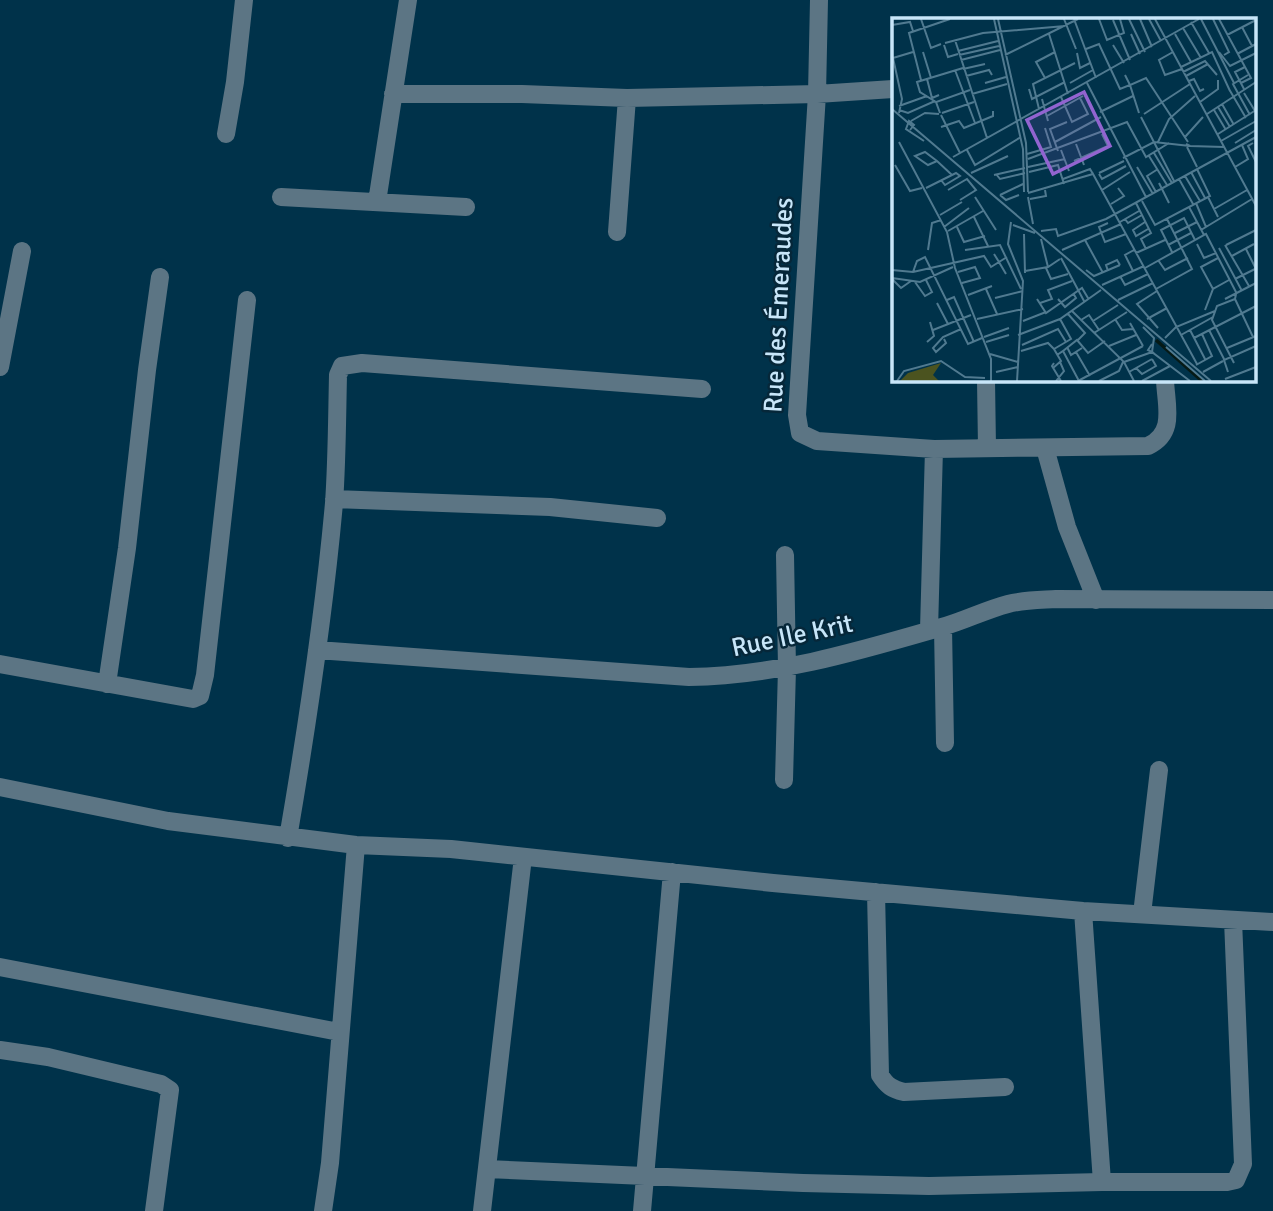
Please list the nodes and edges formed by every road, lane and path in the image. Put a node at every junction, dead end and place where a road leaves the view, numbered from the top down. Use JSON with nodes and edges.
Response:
{"nodes":[{"id":1,"x":244,"y":0,"type":"edge"},
{"id":2,"x":408,"y":0,"type":"edge"},
{"id":3,"x":819,"y":0,"type":"edge"},
{"id":4,"x":892,"y":89,"type":"edge"},
{"id":5,"x":393,"y":94,"type":"junction"},
{"id":6,"x":817,"y":94,"type":"junction"},
{"id":7,"x":627,"y":98,"type":"junction"},
{"id":8,"x":226,"y":134,"type":"dead end"},
{"id":9,"x":281,"y":197,"type":"dead end"},
{"id":10,"x":377,"y":202,"type":"junction"},
{"id":11,"x":466,"y":207,"type":"dead end"},
{"id":12,"x":617,"y":232,"type":"dead end"},
{"id":13,"x":22,"y":251,"type":"dead end"},
{"id":14,"x":160,"y":277,"type":"dead end"},
{"id":15,"x":247,"y":300,"type":"dead end"},
{"id":16,"x":0,"y":367,"type":"edge"},
{"id":17,"x":986,"y":382,"type":"edge"},
{"id":18,"x":1165,"y":382,"type":"edge"},
{"id":19,"x":702,"y":389,"type":"dead end"},
{"id":20,"x":987,"y":448,"type":"junction"},
{"id":21,"x":1045,"y":448,"type":"junction"},
{"id":22,"x":934,"y":449,"type":"junction"},
{"id":23,"x":334,"y":499,"type":"junction"},
{"id":24,"x":657,"y":518,"type":"dead end"},
{"id":25,"x":785,"y":555,"type":"dead end"},
{"id":26,"x":1096,"y":600,"type":"junction"},
{"id":27,"x":1273,"y":600,"type":"edge"},
{"id":28,"x":936,"y":628,"type":"junction"},
{"id":29,"x":317,"y":650,"type":"junction"},
{"id":30,"x":0,"y":664,"type":"edge"},
{"id":31,"x":787,"y":668,"type":"junction"},
{"id":32,"x":107,"y":684,"type":"junction"},
{"id":33,"x":945,"y":743,"type":"dead end"},
{"id":34,"x":1159,"y":770,"type":"dead end"},
{"id":35,"x":784,"y":780,"type":"dead end"},
{"id":36,"x":0,"y":787,"type":"edge"},
{"id":37,"x":288,"y":838,"type":"junction"},
{"id":38,"x":356,"y":845,"type":"junction"},
{"id":39,"x":523,"y":857,"type":"junction"},
{"id":40,"x":672,"y":872,"type":"junction"},
{"id":41,"x":876,"y":892,"type":"junction"},
{"id":42,"x":1083,"y":911,"type":"junction"},
{"id":43,"x":1142,"y":914,"type":"junction"},
{"id":44,"x":1233,"y":920,"type":"junction"},
{"id":45,"x":1273,"y":922,"type":"edge"},
{"id":46,"x":0,"y":967,"type":"edge"},
{"id":47,"x":340,"y":1032,"type":"junction"},
{"id":48,"x":0,"y":1050,"type":"edge"},
{"id":49,"x":1005,"y":1087,"type":"dead end"},
{"id":50,"x":487,"y":1170,"type":"junction"},
{"id":51,"x":644,"y":1177,"type":"junction"},
{"id":52,"x":1102,"y":1182,"type":"junction"},
{"id":53,"x":154,"y":1211,"type":"edge"},
{"id":54,"x":323,"y":1211,"type":"edge"},
{"id":55,"x":482,"y":1211,"type":"edge"},
{"id":56,"x":642,"y":1211,"type":"edge"}],
"edges":[{"from":1,"to":8,"type":"street"},
{"from":2,"to":5,"type":"street"},
{"from":3,"to":6,"type":"street","name":"Rue des Émeraudes"},
{"from":4,"to":6,"type":"street"},
{"from":5,"to":7,"type":"street"},
{"from":5,"to":10,"type":"street"},
{"from":6,"to":7,"type":"street"},
{"from":6,"to":22,"type":"street","name":"Rue des Émeraudes"},
{"from":7,"to":12,"type":"street"},
{"from":9,"to":10,"type":"street"},
{"from":10,"to":11,"type":"street"},
{"from":13,"to":16,"type":"street"},
{"from":14,"to":32,"type":"street"},
{"from":15,"to":32,"type":"street"},
{"from":17,"to":20,"type":"street"},
{"from":18,"to":21,"type":"street","name":"Rue des Émeraudes"},
{"from":19,"to":23,"type":"street"},
{"from":20,"to":21,"type":"street","name":"Rue des Émeraudes"},
{"from":20,"to":22,"type":"street","name":"Rue des Émeraudes"},
{"from":21,"to":26,"type":"street"},
{"from":22,"to":28,"type":"street"},
{"from":23,"to":24,"type":"street"},
{"from":23,"to":29,"type":"street"},
{"from":25,"to":31,"type":"street"},
{"from":26,"to":27,"type":"street","name":"Rue Ile Krit"},
{"from":26,"to":28,"type":"street","name":"Rue Ile Krit"},
{"from":28,"to":31,"type":"street","name":"Rue Ile Krit"},
{"from":28,"to":33,"type":"street"},
{"from":29,"to":31,"type":"street","name":"Rue Ile Krit"},
{"from":29,"to":37,"type":"street"},
{"from":30,"to":32,"type":"street"},
{"from":31,"to":35,"type":"street"},
{"from":34,"to":43,"type":"street"},
{"from":36,"to":37,"type":"street"},
{"from":37,"to":38,"type":"street"},
{"from":38,"to":39,"type":"street"},
{"from":38,"to":47,"type":"street"},
{"from":39,"to":40,"type":"street"},
{"from":39,"to":50,"type":"street"},
{"from":40,"to":41,"type":"street"},
{"from":40,"to":51,"type":"street"},
{"from":41,"to":42,"type":"street"},
{"from":41,"to":49,"type":"street"},
{"from":42,"to":43,"type":"street"},
{"from":42,"to":52,"type":"street"},
{"from":43,"to":44,"type":"street"},
{"from":44,"to":45,"type":"street"},
{"from":44,"to":52,"type":"street"},
{"from":46,"to":47,"type":"street"},
{"from":47,"to":54,"type":"street"},
{"from":48,"to":53,"type":"street"},
{"from":50,"to":51,"type":"street"},
{"from":50,"to":55,"type":"street"},
{"from":51,"to":52,"type":"street"},
{"from":51,"to":56,"type":"street"}]}
